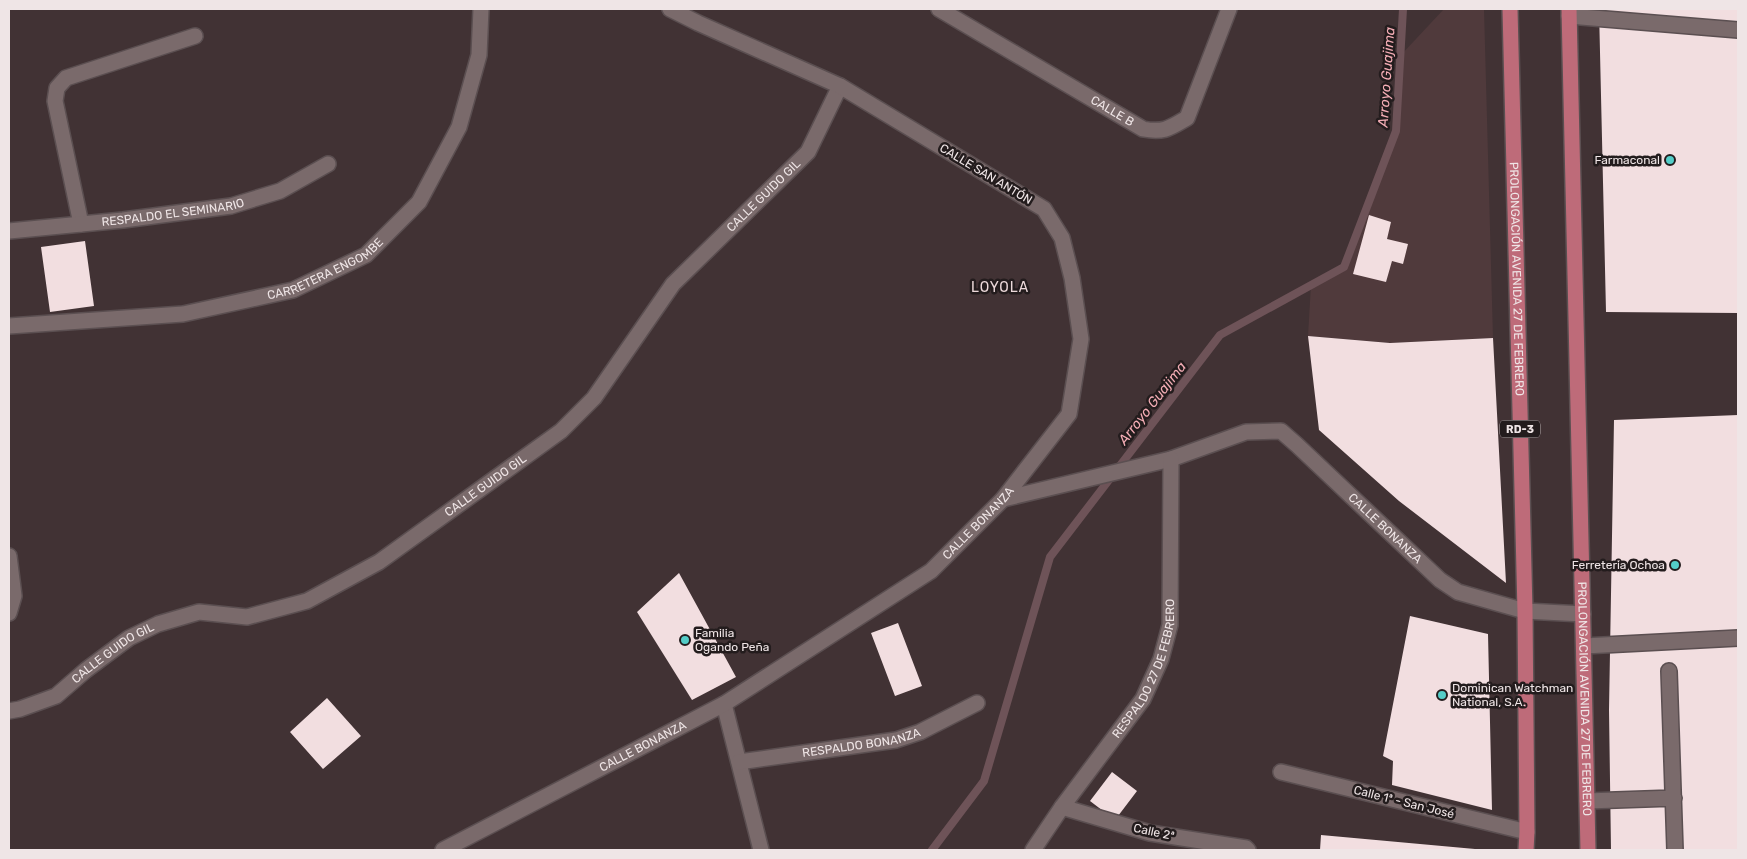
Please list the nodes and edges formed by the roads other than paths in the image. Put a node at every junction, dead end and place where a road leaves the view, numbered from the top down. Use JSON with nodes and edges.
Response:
{"nodes":[{"id":1,"x":481,"y":9,"type":"edge"},
{"id":2,"x":670,"y":9,"type":"edge"},
{"id":3,"x":940,"y":9,"type":"edge"},
{"id":4,"x":1229,"y":9,"type":"edge"},
{"id":5,"x":1510,"y":9,"type":"edge"},
{"id":6,"x":1569,"y":12,"type":"edge"},
{"id":7,"x":1738,"y":30,"type":"edge"},
{"id":8,"x":194,"y":36,"type":"dead end"},
{"id":9,"x":840,"y":86,"type":"junction"},
{"id":10,"x":328,"y":164,"type":"dead end"},
{"id":11,"x":81,"y":224,"type":"junction"},
{"id":12,"x":9,"y":231,"type":"edge"},
{"id":13,"x":9,"y":326,"type":"edge"},
{"id":14,"x":1171,"y":459,"type":"junction"},
{"id":15,"x":1003,"y":499,"type":"junction"},
{"id":16,"x":9,"y":556,"type":"edge"},
{"id":17,"x":1525,"y":611,"type":"junction"},
{"id":18,"x":9,"y":613,"type":"edge"},
{"id":19,"x":1584,"y":614,"type":"junction"},
{"id":20,"x":1738,"y":638,"type":"edge"},
{"id":21,"x":1584,"y":646,"type":"junction"},
{"id":22,"x":1669,"y":671,"type":"dead end"},
{"id":23,"x":977,"y":702,"type":"dead end"},
{"id":24,"x":724,"y":704,"type":"junction"},
{"id":25,"x":9,"y":711,"type":"edge"},
{"id":26,"x":739,"y":762,"type":"junction"},
{"id":27,"x":1281,"y":772,"type":"dead end"},
{"id":28,"x":1674,"y":798,"type":"junction"},
{"id":29,"x":1587,"y":801,"type":"junction"},
{"id":30,"x":1062,"y":807,"type":"junction"},
{"id":31,"x":1527,"y":832,"type":"junction"},
{"id":32,"x":443,"y":850,"type":"edge"},
{"id":33,"x":761,"y":850,"type":"edge"},
{"id":34,"x":1033,"y":850,"type":"edge"},
{"id":35,"x":1248,"y":850,"type":"edge"},
{"id":36,"x":1526,"y":850,"type":"edge"},
{"id":37,"x":1588,"y":850,"type":"edge"},
{"id":38,"x":1675,"y":850,"type":"edge"}],
"edges":[{"from":1,"to":13,"type":"street","name":"CARRETERA ENGOMBE"},
{"from":2,"to":9,"type":"street","name":"CALLE SAN ANTÓN"},
{"from":3,"to":4,"type":"street","name":"CALLE B"},
{"from":5,"to":17,"type":"main road","name":"PROLONGACIÓN AVENIDA 27 DE FEBRERO","number":"RD-3"},
{"from":6,"to":7,"type":"street"},
{"from":6,"to":19,"type":"main road","name":"PROLONGACIÓN AVENIDA 27 DE FEBRERO"},
{"from":8,"to":11,"type":"street"},
{"from":9,"to":15,"type":"street","name":"CALLE SAN ANTÓN"},
{"from":9,"to":25,"type":"street","name":"CALLE GUIDO GIL"},
{"from":10,"to":11,"type":"street","name":"RESPALDO EL SEMINARIO"},
{"from":11,"to":12,"type":"street","name":"RESPALDO EL SEMINARIO"},
{"from":14,"to":15,"type":"street","name":"CALLE BONANZA"},
{"from":14,"to":17,"type":"street","name":"CALLE BONANZA"},
{"from":14,"to":30,"type":"street","name":"RESPALDO 27 DE FEBRERO"},
{"from":15,"to":24,"type":"street","name":"CALLE BONANZA"},
{"from":16,"to":18,"type":"street"},
{"from":17,"to":19,"type":"street","name":"CALLE BONANZA"},
{"from":17,"to":31,"type":"main road","name":"PROLONGACIÓN AVENIDA 27 DE FEBRERO","number":"RD-3"},
{"from":19,"to":21,"type":"main road","name":"PROLONGACIÓN AVENIDA 27 DE FEBRERO"},
{"from":20,"to":21,"type":"street"},
{"from":21,"to":29,"type":"main road","name":"PROLONGACIÓN AVENIDA 27 DE FEBRERO"},
{"from":22,"to":28,"type":"street"},
{"from":23,"to":26,"type":"street","name":"RESPALDO BONANZA"},
{"from":24,"to":26,"type":"street"},
{"from":24,"to":32,"type":"street","name":"CALLE BONANZA"},
{"from":26,"to":33,"type":"street"},
{"from":27,"to":31,"type":"street","name":"Calle 1ª - San José"},
{"from":28,"to":29,"type":"street"},
{"from":28,"to":38,"type":"street"},
{"from":29,"to":37,"type":"main road","name":"PROLONGACIÓN AVENIDA 27 DE FEBRERO"},
{"from":30,"to":34,"type":"street","name":"RESPALDO 27 DE FEBRERO"},
{"from":30,"to":35,"type":"street","name":"Calle 2ª"},
{"from":31,"to":36,"type":"main road","name":"PROLONGACIÓN AVENIDA 27 DE FEBRERO","number":"RD-3"}]}
